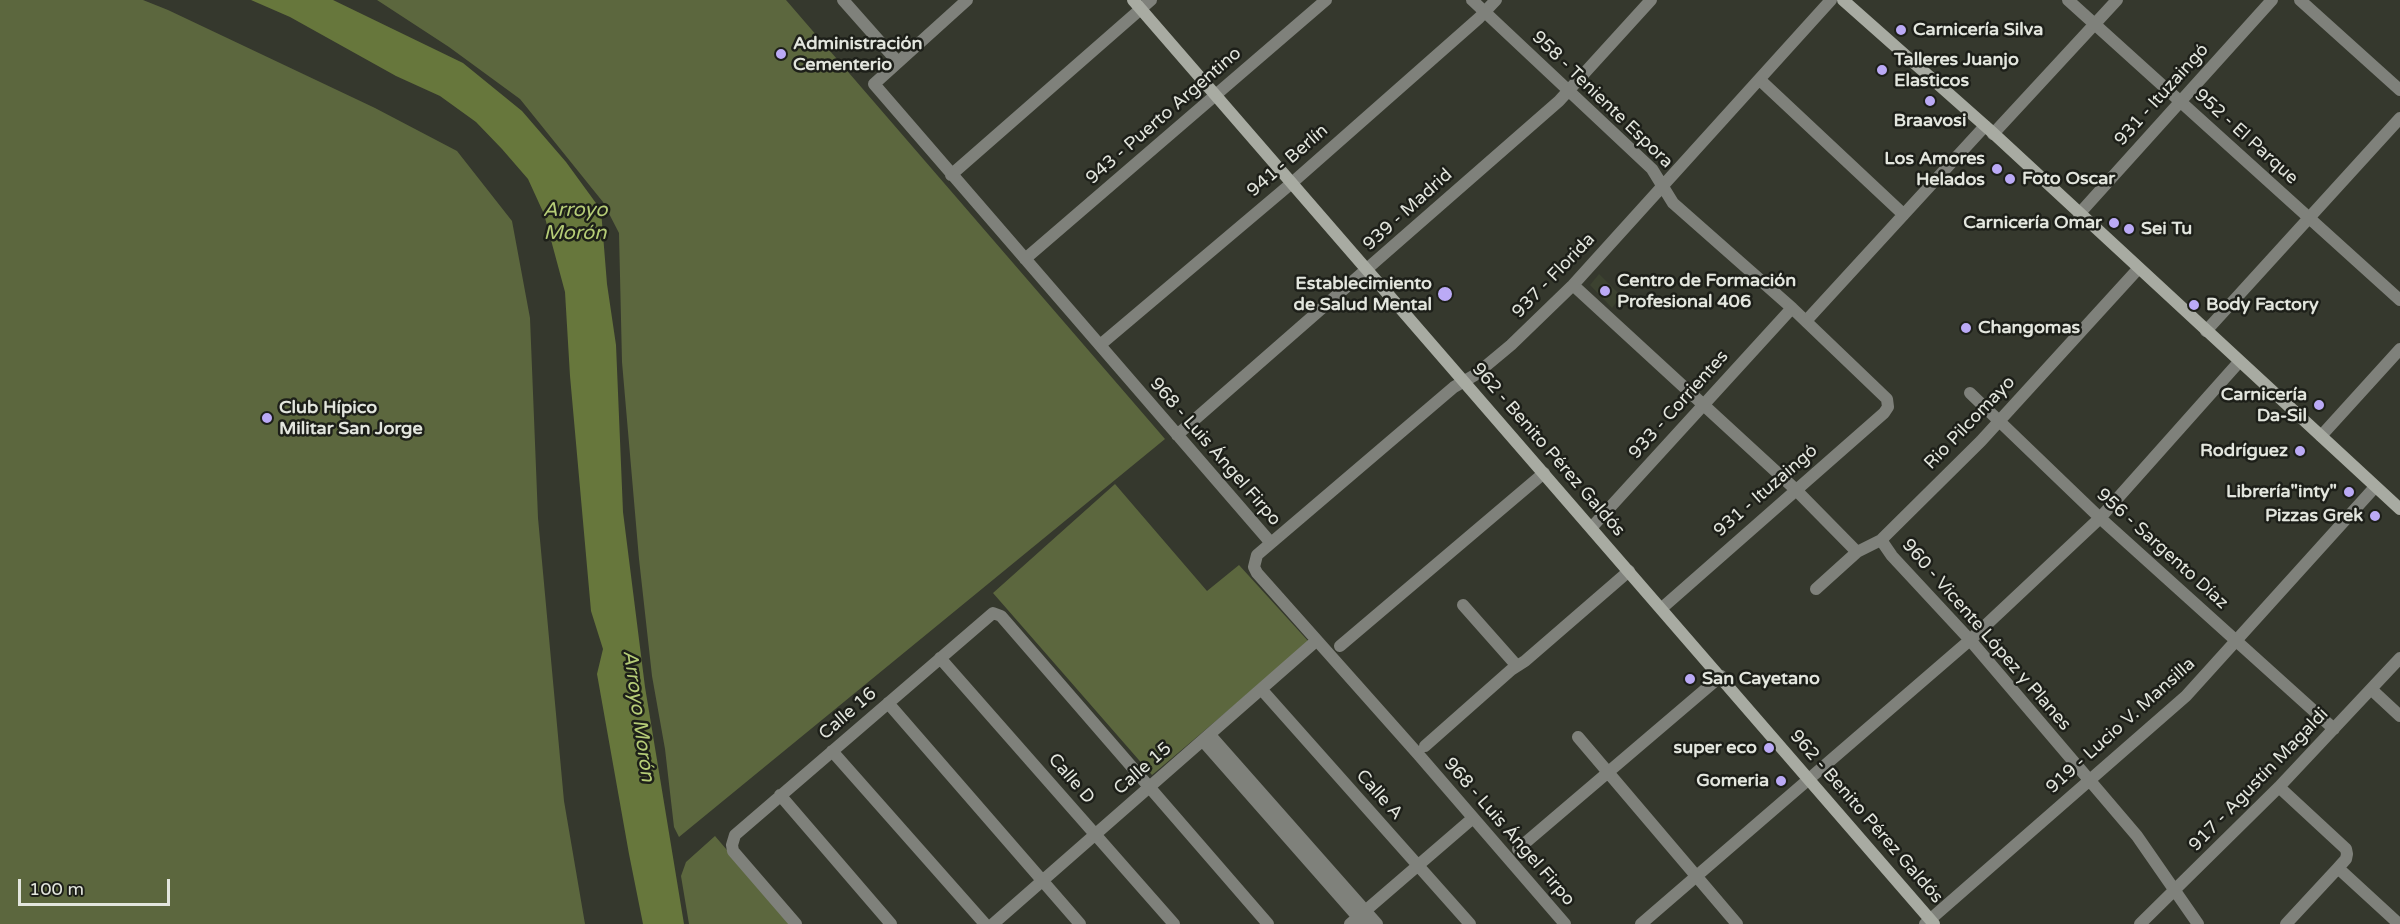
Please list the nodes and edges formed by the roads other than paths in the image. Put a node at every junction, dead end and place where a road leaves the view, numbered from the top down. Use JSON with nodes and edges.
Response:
{"nodes":[{"id":1,"x":843,"y":0,"type":"edge"},
{"id":2,"x":967,"y":0,"type":"edge"},
{"id":3,"x":1151,"y":0,"type":"edge"},
{"id":4,"x":1326,"y":0,"type":"edge"},
{"id":5,"x":1472,"y":0,"type":"edge"},
{"id":6,"x":1496,"y":0,"type":"edge"},
{"id":7,"x":1651,"y":0,"type":"edge"},
{"id":8,"x":1831,"y":0,"type":"edge"},
{"id":9,"x":1843,"y":0,"type":"edge"},
{"id":10,"x":2068,"y":0,"type":"edge"},
{"id":11,"x":2117,"y":0,"type":"edge"},
{"id":12,"x":2272,"y":0,"type":"edge"},
{"id":13,"x":2300,"y":0,"type":"edge"},
{"id":14,"x":1137,"y":4,"type":"edge"},
{"id":15,"x":1486,"y":12,"type":"junction"},
{"id":16,"x":2095,"y":24,"type":"junction"},
{"id":17,"x":897,"y":61,"type":"junction"},
{"id":18,"x":1760,"y":80,"type":"junction"},
{"id":19,"x":2400,"y":90,"type":"edge"},
{"id":20,"x":1568,"y":91,"type":"junction"},
{"id":21,"x":1216,"y":96,"type":"junction"},
{"id":22,"x":2181,"y":101,"type":"junction"},
{"id":23,"x":2400,"y":118,"type":"edge"},
{"id":24,"x":1989,"y":130,"type":"junction"},
{"id":25,"x":951,"y":175,"type":"junction"},
{"id":26,"x":1293,"y":182,"type":"junction"},
{"id":27,"x":1663,"y":186,"type":"junction"},
{"id":28,"x":1903,"y":214,"type":"junction"},
{"id":29,"x":2079,"y":214,"type":"junction"},
{"id":30,"x":2309,"y":218,"type":"junction"},
{"id":31,"x":1025,"y":259,"type":"junction"},
{"id":32,"x":2138,"y":269,"type":"junction"},
{"id":33,"x":1368,"y":270,"type":"junction"},
{"id":34,"x":1573,"y":285,"type":"junction"},
{"id":35,"x":2400,"y":300,"type":"edge"},
{"id":36,"x":1792,"y":308,"type":"junction"},
{"id":37,"x":1806,"y":321,"type":"junction"},
{"id":38,"x":2206,"y":331,"type":"junction"},
{"id":39,"x":1100,"y":345,"type":"junction"},
{"id":40,"x":2400,"y":349,"type":"edge"},
{"id":41,"x":2239,"y":362,"type":"junction"},
{"id":42,"x":1464,"y":381,"type":"junction"},
{"id":43,"x":1970,"y":393,"type":"dead end"},
{"id":44,"x":1887,"y":399,"type":"joint"},
{"id":45,"x":1703,"y":406,"type":"junction"},
{"id":46,"x":1998,"y":422,"type":"junction"},
{"id":47,"x":1177,"y":435,"type":"junction"},
{"id":48,"x":2321,"y":436,"type":"junction"},
{"id":49,"x":1544,"y":473,"type":"junction"},
{"id":50,"x":2375,"y":487,"type":"junction"},
{"id":51,"x":1796,"y":489,"type":"junction"},
{"id":52,"x":2400,"y":509,"type":"edge"},
{"id":53,"x":2100,"y":518,"type":"junction"},
{"id":54,"x":1592,"y":527,"type":"junction"},
{"id":55,"x":1881,"y":540,"type":"junction"},
{"id":56,"x":1271,"y":543,"type":"junction"},
{"id":57,"x":1857,"y":552,"type":"junction"},
{"id":58,"x":1629,"y":571,"type":"junction"},
{"id":59,"x":1816,"y":589,"type":"dead end"},
{"id":60,"x":1463,"y":605,"type":"dead end"},
{"id":61,"x":1662,"y":608,"type":"junction"},
{"id":62,"x":1970,"y":640,"type":"junction"},
{"id":63,"x":1316,"y":641,"type":"junction"},
{"id":64,"x":2236,"y":641,"type":"junction"},
{"id":65,"x":1340,"y":646,"type":"dead end"},
{"id":66,"x":940,"y":658,"type":"junction"},
{"id":67,"x":2400,"y":658,"type":"edge"},
{"id":68,"x":1517,"y":666,"type":"junction"},
{"id":69,"x":1721,"y":676,"type":"junction"},
{"id":70,"x":1262,"y":690,"type":"junction"},
{"id":71,"x":2372,"y":690,"type":"junction"},
{"id":72,"x":888,"y":703,"type":"junction"},
{"id":73,"x":2400,"y":716,"type":"edge"},
{"id":74,"x":2334,"y":729,"type":"junction"},
{"id":75,"x":1578,"y":737,"type":"dead end"},
{"id":76,"x":1206,"y":738,"type":"junction"},
{"id":77,"x":1425,"y":746,"type":"dead end"},
{"id":78,"x":832,"y":751,"type":"junction"},
{"id":79,"x":1609,"y":772,"type":"junction"},
{"id":80,"x":1810,"y":779,"type":"junction"},
{"id":81,"x":2088,"y":780,"type":"junction"},
{"id":82,"x":1148,"y":787,"type":"junction"},
{"id":83,"x":2279,"y":787,"type":"junction"},
{"id":84,"x":780,"y":795,"type":"junction"},
{"id":85,"x":1473,"y":818,"type":"junction"},
{"id":86,"x":1096,"y":834,"type":"junction"},
{"id":87,"x":1518,"y":849,"type":"dead end"},
{"id":88,"x":1418,"y":865,"type":"junction"},
{"id":89,"x":2338,"y":868,"type":"junction"},
{"id":90,"x":1697,"y":877,"type":"junction"},
{"id":91,"x":1042,"y":880,"type":"junction"},
{"id":92,"x":2175,"y":891,"type":"junction"},
{"id":93,"x":1359,"y":919,"type":"edge"},
{"id":94,"x":2399,"y":921,"type":"edge"},
{"id":95,"x":1930,"y":922,"type":"edge"},
{"id":96,"x":796,"y":924,"type":"edge"},
{"id":97,"x":891,"y":924,"type":"edge"},
{"id":98,"x":985,"y":924,"type":"edge"},
{"id":99,"x":993,"y":924,"type":"edge"},
{"id":100,"x":1080,"y":924,"type":"edge"},
{"id":101,"x":1174,"y":924,"type":"edge"},
{"id":102,"x":1268,"y":924,"type":"edge"},
{"id":103,"x":1377,"y":924,"type":"edge"},
{"id":104,"x":1470,"y":924,"type":"edge"},
{"id":105,"x":1565,"y":924,"type":"edge"},
{"id":106,"x":1641,"y":924,"type":"edge"},
{"id":107,"x":1737,"y":924,"type":"edge"},
{"id":108,"x":2140,"y":924,"type":"edge"},
{"id":109,"x":2198,"y":924,"type":"edge"},
{"id":110,"x":2286,"y":924,"type":"edge"}],
"edges":[{"from":1,"to":17,"type":"street"},
{"from":2,"to":17,"type":"street"},
{"from":3,"to":14,"type":"street"},
{"from":4,"to":21,"type":"street","name":"943 - Puerto Argentino"},
{"from":5,"to":15,"type":"street","name":"958 - Teniente Espora"},
{"from":6,"to":15,"type":"street","name":"941 - Berlín"},
{"from":7,"to":20,"type":"street","name":"939 - Madrid"},
{"from":8,"to":18,"type":"street","name":"937 - Florida"},
{"from":9,"to":24,"type":"main road"},
{"from":10,"to":16,"type":"street","name":"952 - El Parque"},
{"from":11,"to":16,"type":"street"},
{"from":12,"to":22,"type":"street","name":"931 - Ituzaingó"},
{"from":13,"to":19,"type":"street"},
{"from":14,"to":21,"type":"main road","name":"962 - Benito Pérez Galdós"},
{"from":14,"to":25,"type":"street"},
{"from":15,"to":20,"type":"street","name":"958 - Teniente Espora"},
{"from":15,"to":26,"type":"street","name":"941 - Berlín"},
{"from":16,"to":22,"type":"street","name":"952 - El Parque"},
{"from":16,"to":24,"type":"street"},
{"from":17,"to":25,"type":"street","name":"968 - Luis Ángel Firpo"},
{"from":18,"to":27,"type":"street","name":"937 - Florida"},
{"from":18,"to":28,"type":"street"},
{"from":20,"to":27,"type":"street","name":"958 - Teniente Espora"},
{"from":20,"to":33,"type":"street","name":"939 - Madrid"},
{"from":21,"to":26,"type":"main road","name":"962 - Benito Pérez Galdós"},
{"from":21,"to":31,"type":"street","name":"943 - Puerto Argentino"},
{"from":22,"to":29,"type":"street","name":"931 - Ituzaingó"},
{"from":22,"to":30,"type":"street","name":"952 - El Parque"},
{"from":23,"to":30,"type":"street"},
{"from":24,"to":28,"type":"street"},
{"from":24,"to":29,"type":"main road"},
{"from":25,"to":31,"type":"street","name":"968 - Luis Ángel Firpo"},
{"from":26,"to":33,"type":"main road","name":"962 - Benito Pérez Galdós"},
{"from":26,"to":39,"type":"street","name":"941 - Berlín"},
{"from":27,"to":34,"type":"street","name":"937 - Florida"},
{"from":27,"to":36,"type":"street","name":"958 - Teniente Espora"},
{"from":28,"to":37,"type":"street"},
{"from":29,"to":32,"type":"main road"},
{"from":30,"to":35,"type":"street","name":"952 - El Parque"},
{"from":30,"to":38,"type":"street"},
{"from":31,"to":39,"type":"street","name":"968 - Luis Ángel Firpo"},
{"from":32,"to":38,"type":"main road"},
{"from":32,"to":46,"type":"street","name":"Rio Pilcomayo"},
{"from":33,"to":42,"type":"main road","name":"962 - Benito Pérez Galdós"},
{"from":33,"to":47,"type":"street","name":"939 - Madrid"},
{"from":34,"to":42,"type":"street","name":"937 - Florida"},
{"from":34,"to":45,"type":"street"},
{"from":36,"to":37,"type":"street","name":"958 - Teniente Espora"},
{"from":36,"to":45,"type":"street","name":"933 - Corrientes"},
{"from":37,"to":44,"type":"street","name":"958 - Teniente Espora"},
{"from":38,"to":41,"type":"main road"},
{"from":39,"to":47,"type":"street","name":"968 - Luis Ángel Firpo"},
{"from":40,"to":48,"type":"street"},
{"from":41,"to":48,"type":"main road"},
{"from":41,"to":53,"type":"street"},
{"from":42,"to":49,"type":"main road","name":"962 - Benito Pérez Galdós"},
{"from":42,"to":56,"type":"street","name":"937 - Florida"},
{"from":43,"to":46,"type":"street","name":"956 - Sargento Díaz"},
{"from":44,"to":51,"type":"street","name":"931 - Ituzaingó"},
{"from":45,"to":51,"type":"street"},
{"from":45,"to":54,"type":"street","name":"933 - Corrientes"},
{"from":46,"to":53,"type":"street","name":"956 - Sargento Díaz"},
{"from":46,"to":55,"type":"street","name":"Rio Pilcomayo"},
{"from":47,"to":56,"type":"street","name":"968 - Luis Ángel Firpo"},
{"from":48,"to":50,"type":"main road"},
{"from":49,"to":54,"type":"main road","name":"962 - Benito Pérez Galdós"},
{"from":49,"to":65,"type":"street"},
{"from":50,"to":52,"type":"main road"},
{"from":50,"to":64,"type":"street","name":"919 - Lucio V. Mansilla"},
{"from":51,"to":57,"type":"street"},
{"from":51,"to":61,"type":"street","name":"931 - Ituzaingó"},
{"from":53,"to":62,"type":"street"},
{"from":53,"to":64,"type":"street","name":"956 - Sargento Díaz"},
{"from":54,"to":58,"type":"main road","name":"962 - Benito Pérez Galdós"},
{"from":55,"to":57,"type":"street","name":"Rio Pilcomayo"},
{"from":55,"to":62,"type":"street","name":"960 - Vicente López y Planes"},
{"from":56,"to":63,"type":"street","name":"968 - Luis Ángel Firpo"},
{"from":57,"to":59,"type":"street","name":"Rio Pilcomayo"},
{"from":58,"to":61,"type":"main road","name":"962 - Benito Pérez Galdós"},
{"from":58,"to":68,"type":"street"},
{"from":60,"to":68,"type":"street"},
{"from":61,"to":69,"type":"main road","name":"962 - Benito Pérez Galdós"},
{"from":62,"to":80,"type":"street"},
{"from":62,"to":81,"type":"street","name":"960 - Vicente López y Planes"},
{"from":63,"to":70,"type":"street","name":"Calle 15"},
{"from":63,"to":85,"type":"street","name":"968 - Luis Ángel Firpo"},
{"from":64,"to":74,"type":"street","name":"956 - Sargento Díaz"},
{"from":64,"to":81,"type":"street","name":"919 - Lucio V. Mansilla"},
{"from":66,"to":72,"type":"street","name":"Calle 16"},
{"from":66,"to":82,"type":"street","name":"Calle 16"},
{"from":66,"to":86,"type":"street","name":"Calle D"},
{"from":67,"to":71,"type":"street","name":"917 - Agustín Magaldi"},
{"from":68,"to":77,"type":"street"},
{"from":69,"to":79,"type":"street"},
{"from":69,"to":80,"type":"main road","name":"962 - Benito Pérez Galdós"},
{"from":70,"to":76,"type":"street","name":"Calle 15"},
{"from":70,"to":88,"type":"street","name":"Calle A"},
{"from":71,"to":73,"type":"street"},
{"from":71,"to":74,"type":"street","name":"917 - Agustín Magaldi"},
{"from":72,"to":78,"type":"street","name":"Calle 16"},
{"from":72,"to":91,"type":"street"},
{"from":74,"to":83,"type":"street","name":"917 - Agustín Magaldi"},
{"from":75,"to":79,"type":"street"},
{"from":76,"to":82,"type":"street","name":"Calle 15"},
{"from":76,"to":93,"type":"street"},
{"from":78,"to":84,"type":"street","name":"Calle 16"},
{"from":78,"to":98,"type":"street"},
{"from":79,"to":87,"type":"street"},
{"from":79,"to":90,"type":"street"},
{"from":80,"to":90,"type":"street"},
{"from":80,"to":95,"type":"main road","name":"962 - Benito Pérez Galdós"},
{"from":81,"to":92,"type":"street","name":"960 - Vicente López y Planes"},
{"from":81,"to":95,"type":"street","name":"919 - Lucio V. Mansilla"},
{"from":82,"to":86,"type":"street","name":"Calle 15"},
{"from":82,"to":102,"type":"street"},
{"from":83,"to":89,"type":"street"},
{"from":83,"to":92,"type":"street","name":"917 - Agustín Magaldi"},
{"from":84,"to":96,"type":"street","name":"Calle 16"},
{"from":84,"to":97,"type":"street"},
{"from":85,"to":88,"type":"street"},
{"from":85,"to":105,"type":"street","name":"968 - Luis Ángel Firpo"},
{"from":86,"to":91,"type":"street","name":"Calle 15"},
{"from":86,"to":101,"type":"street","name":"Calle D"},
{"from":88,"to":93,"type":"street"},
{"from":88,"to":104,"type":"street","name":"Calle A"},
{"from":89,"to":94,"type":"street"},
{"from":89,"to":110,"type":"street"},
{"from":90,"to":106,"type":"street"},
{"from":90,"to":107,"type":"street"},
{"from":91,"to":99,"type":"street","name":"Calle 15"},
{"from":91,"to":100,"type":"street"},
{"from":92,"to":108,"type":"street","name":"917 - Agustín Magaldi"},
{"from":92,"to":109,"type":"street","name":"960 - Vicente López y Planes"},
{"from":93,"to":103,"type":"street"}]}
